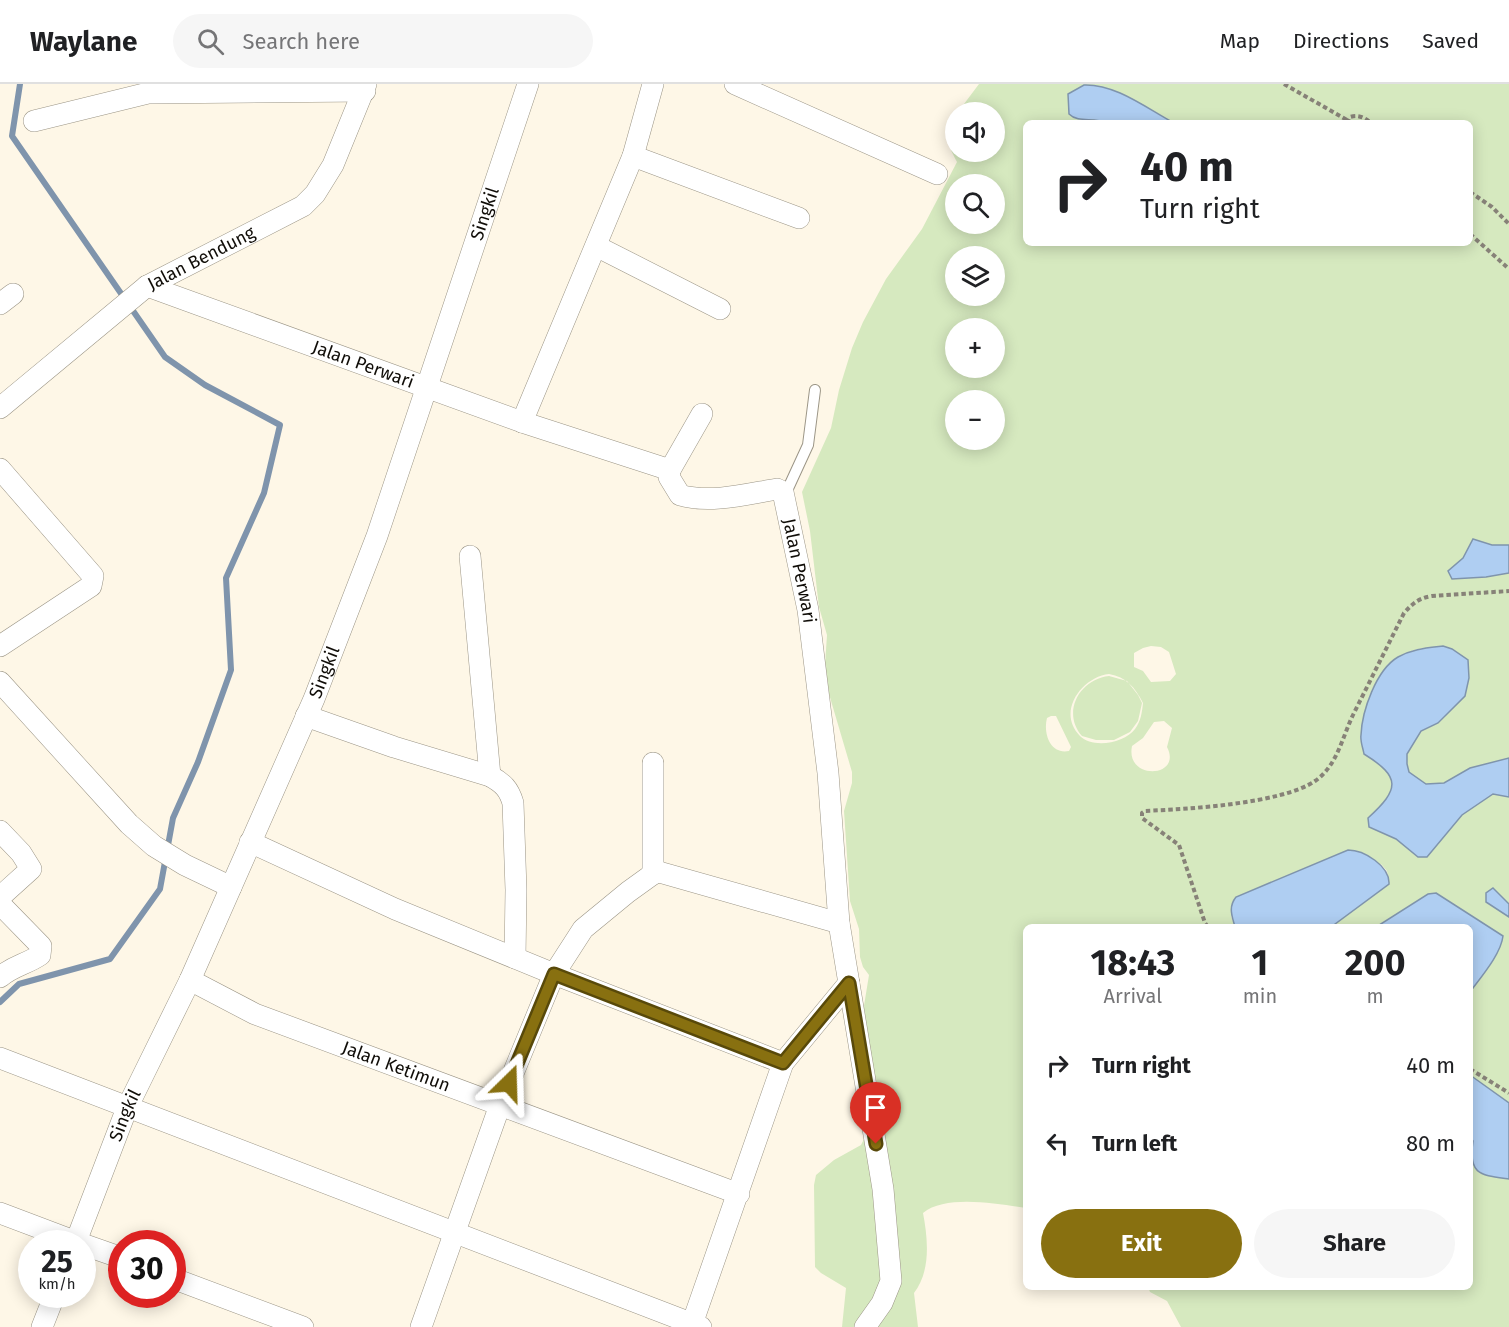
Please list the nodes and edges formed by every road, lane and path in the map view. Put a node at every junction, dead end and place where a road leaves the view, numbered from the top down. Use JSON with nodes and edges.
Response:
{"nodes":[{"id":1,"x":528,"y":84,"type":"edge"},
{"id":2,"x":652,"y":84,"type":"edge"},
{"id":3,"x":735,"y":84,"type":"edge"},
{"id":4,"x":1284,"y":84,"type":"edge"},
{"id":5,"x":366,"y":88,"type":"edge"},
{"id":6,"x":760,"y":89,"type":"edge"},
{"id":7,"x":1345,"y":120,"type":"edge"},
{"id":8,"x":1348,"y":120,"type":"edge"},
{"id":9,"x":1367,"y":120,"type":"edge"},
{"id":10,"x":34,"y":121,"type":"dead end"},
{"id":11,"x":633,"y":156,"type":"junction"},
{"id":12,"x":937,"y":174,"type":"dead end"},
{"id":13,"x":1473,"y":194,"type":"edge"},
{"id":14,"x":799,"y":218,"type":"dead end"},
{"id":15,"x":1509,"y":224,"type":"edge"},
{"id":16,"x":1473,"y":237,"type":"edge"},
{"id":17,"x":596,"y":246,"type":"junction"},
{"id":18,"x":1509,"y":269,"type":"edge"},
{"id":19,"x":144,"y":287,"type":"junction"},
{"id":20,"x":720,"y":309,"type":"dead end"},
{"id":21,"x":426,"y":388,"type":"junction"},
{"id":22,"x":815,"y":390,"type":"dead end"},
{"id":23,"x":2,"y":403,"type":"edge"},
{"id":24,"x":702,"y":414,"type":"dead end"},
{"id":25,"x":522,"y":422,"type":"junction"},
{"id":26,"x":0,"y":469,"type":"edge"},
{"id":27,"x":670,"y":470,"type":"junction"},
{"id":28,"x":785,"y":495,"type":"junction"},
{"id":29,"x":470,"y":556,"type":"dead end"},
{"id":30,"x":1509,"y":591,"type":"edge"},
{"id":31,"x":0,"y":646,"type":"edge"},
{"id":32,"x":0,"y":682,"type":"edge"},
{"id":33,"x":306,"y":716,"type":"junction"},
{"id":34,"x":653,"y":763,"type":"dead end"},
{"id":35,"x":490,"y":776,"type":"junction"},
{"id":36,"x":0,"y":831,"type":"edge"},
{"id":37,"x":250,"y":842,"type":"junction"},
{"id":38,"x":653,"y":874,"type":"junction"},
{"id":39,"x":231,"y":887,"type":"junction"},
{"id":40,"x":0,"y":897,"type":"edge"},
{"id":41,"x":0,"y":904,"type":"edge"},
{"id":42,"x":839,"y":923,"type":"junction"},
{"id":43,"x":1206,"y":924,"type":"edge"},
{"id":44,"x":515,"y":958,"type":"junction"},
{"id":45,"x":554,"y":974,"type":"junction"},
{"id":46,"x":0,"y":977,"type":"edge"},
{"id":47,"x":190,"y":980,"type":"junction"},
{"id":48,"x":849,"y":983,"type":"junction"},
{"id":49,"x":0,"y":1058,"type":"edge"},
{"id":50,"x":783,"y":1063,"type":"junction"},
{"id":51,"x":1473,"y":1071,"type":"edge"},
{"id":52,"x":1509,"y":1093,"type":"edge"},
{"id":53,"x":500,"y":1105,"type":"junction"},
{"id":54,"x":127,"y":1108,"type":"junction"},
{"id":55,"x":739,"y":1194,"type":"junction"},
{"id":56,"x":0,"y":1213,"type":"edge"},
{"id":57,"x":45,"y":1230,"type":"edge"},
{"id":58,"x":84,"y":1230,"type":"edge"},
{"id":59,"x":454,"y":1234,"type":"junction"},
{"id":60,"x":186,"y":1283,"type":"edge"},
{"id":61,"x":49,"y":1308,"type":"edge"},
{"id":62,"x":695,"y":1326,"type":"edge"},
{"id":63,"x":42,"y":1327,"type":"edge"},
{"id":64,"x":303,"y":1327,"type":"edge"},
{"id":65,"x":422,"y":1327,"type":"edge"},
{"id":66,"x":865,"y":1327,"type":"edge"}],
"edges":[{"from":1,"to":21,"type":"street","name":"Singkil"},
{"from":2,"to":11,"type":"street"},
{"from":3,"to":6,"type":"street"},
{"from":4,"to":7,"type":"path"},
{"from":5,"to":10,"type":"street"},
{"from":5,"to":19,"type":"street","name":"Jalan Bendung"},
{"from":6,"to":12,"type":"street"},
{"from":8,"to":9,"type":"path"},
{"from":11,"to":14,"type":"street"},
{"from":11,"to":17,"type":"street"},
{"from":13,"to":15,"type":"path"},
{"from":16,"to":18,"type":"path"},
{"from":17,"to":20,"type":"street"},
{"from":17,"to":25,"type":"street"},
{"from":19,"to":21,"type":"street","name":"Jalan Perwari"},
{"from":19,"to":23,"type":"street","name":"Jalan Bendung"},
{"from":21,"to":25,"type":"street","name":"Jalan Perwari"},
{"from":21,"to":33,"type":"street","name":"Singkil"},
{"from":22,"to":28,"type":"lane"},
{"from":24,"to":27,"type":"street"},
{"from":25,"to":27,"type":"street","name":"Jalan Perwari"},
{"from":26,"to":31,"type":"street"},
{"from":27,"to":28,"type":"street","name":"Jalan Perwari"},
{"from":28,"to":42,"type":"street","name":"Jalan Perwari"},
{"from":29,"to":35,"type":"street"},
{"from":30,"to":43,"type":"path"},
{"from":32,"to":39,"type":"street"},
{"from":33,"to":35,"type":"street"},
{"from":33,"to":37,"type":"street","name":"Singkil"},
{"from":34,"to":38,"type":"street"},
{"from":35,"to":44,"type":"street"},
{"from":36,"to":40,"type":"street"},
{"from":37,"to":39,"type":"street","name":"Singkil"},
{"from":37,"to":44,"type":"street"},
{"from":38,"to":42,"type":"street"},
{"from":38,"to":45,"type":"street"},
{"from":39,"to":47,"type":"street","name":"Singkil"},
{"from":41,"to":46,"type":"street"},
{"from":42,"to":48,"type":"street","name":"Jalan Perwari"},
{"from":44,"to":45,"type":"street"},
{"from":45,"to":50,"type":"street"},
{"from":45,"to":53,"type":"street"},
{"from":47,"to":53,"type":"street","name":"Jalan Ketimun"},
{"from":47,"to":54,"type":"street","name":"Singkil"},
{"from":48,"to":50,"type":"street"},
{"from":48,"to":66,"type":"street","name":"Jalan Perwari"},
{"from":49,"to":54,"type":"street"},
{"from":50,"to":55,"type":"street"},
{"from":51,"to":52,"type":"path"},
{"from":53,"to":55,"type":"street","name":"Jalan Ketimun"},
{"from":53,"to":59,"type":"street"},
{"from":54,"to":58,"type":"street","name":"Singkil"},
{"from":54,"to":59,"type":"street"},
{"from":55,"to":62,"type":"street"},
{"from":56,"to":57,"type":"street"},
{"from":59,"to":62,"type":"street"},
{"from":59,"to":65,"type":"street"},
{"from":60,"to":64,"type":"street"},
{"from":61,"to":63,"type":"street"}]}
